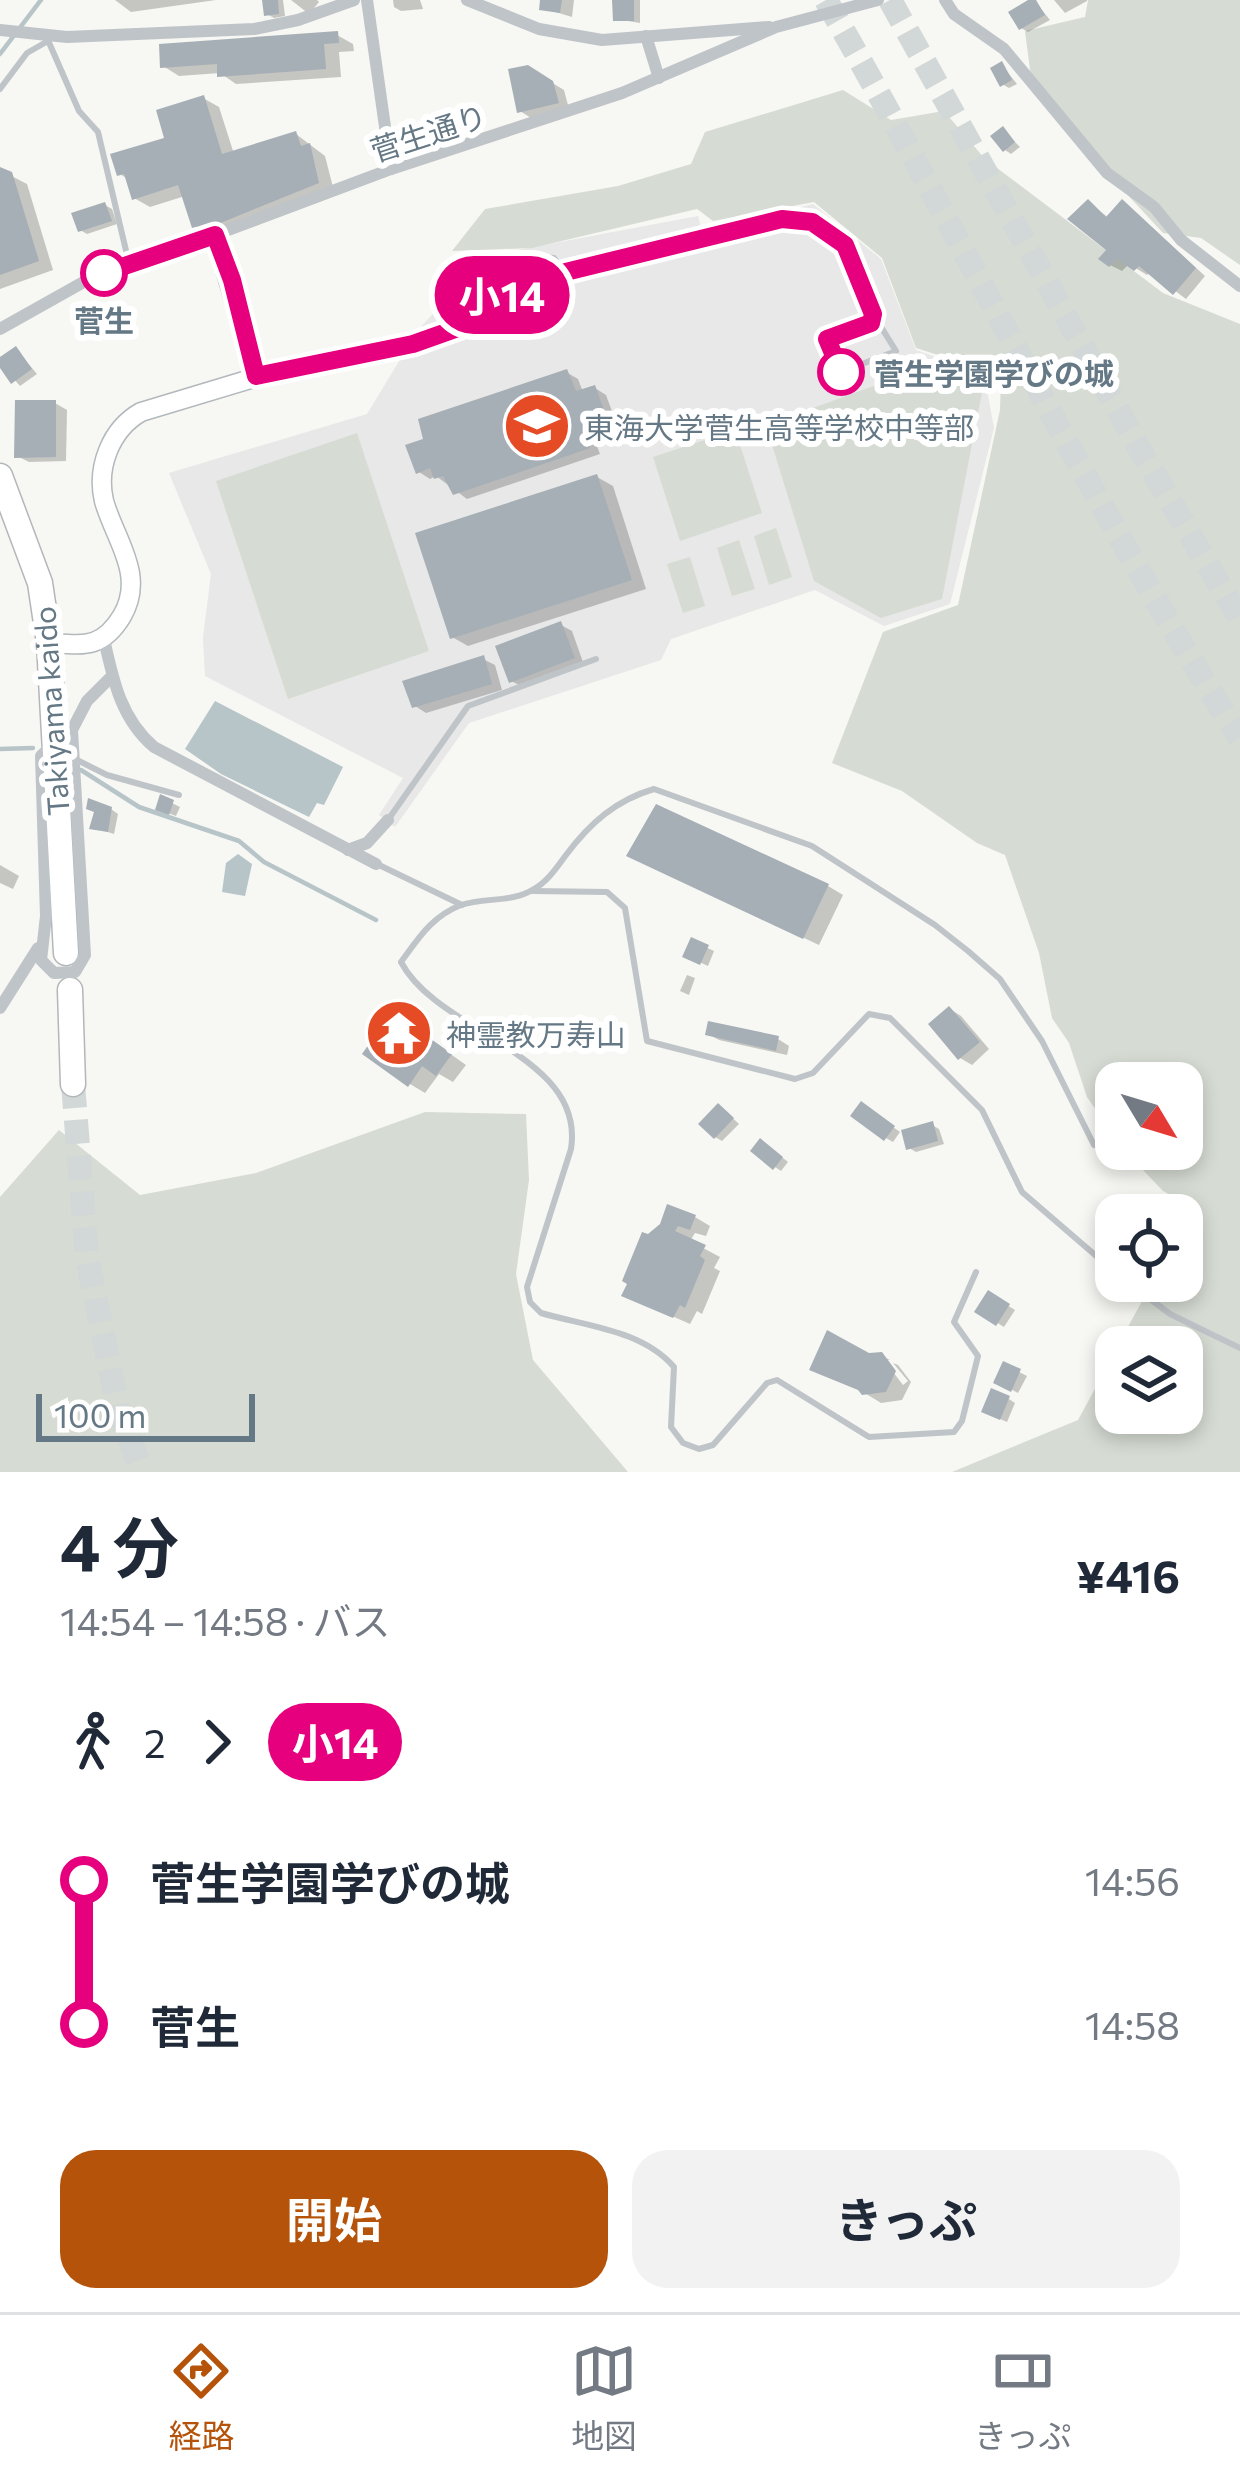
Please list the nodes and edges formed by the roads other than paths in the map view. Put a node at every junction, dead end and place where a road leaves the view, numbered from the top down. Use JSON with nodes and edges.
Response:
{"nodes":[{"id":1,"x":355,"y":0,"type":"edge"},
{"id":2,"x":367,"y":0,"type":"edge"},
{"id":3,"x":467,"y":0,"type":"edge"},
{"id":4,"x":878,"y":0,"type":"edge"},
{"id":5,"x":945,"y":0,"type":"edge"},
{"id":6,"x":776,"y":27,"type":"junction"},
{"id":7,"x":2,"y":30,"type":"edge"},
{"id":8,"x":646,"y":36,"type":"junction"},
{"id":9,"x":45,"y":38,"type":"junction"},
{"id":10,"x":659,"y":78,"type":"junction"},
{"id":11,"x":0,"y":88,"type":"edge"},
{"id":12,"x":391,"y":169,"type":"junction"},
{"id":13,"x":215,"y":235,"type":"junction"},
{"id":14,"x":129,"y":262,"type":"junction"},
{"id":15,"x":567,"y":273,"type":"junction"},
{"id":16,"x":1240,"y":286,"type":"edge"},
{"id":17,"x":483,"y":311,"type":"junction"},
{"id":18,"x":873,"y":314,"type":"junction"},
{"id":19,"x":0,"y":329,"type":"edge"},
{"id":20,"x":256,"y":376,"type":"junction"},
{"id":21,"x":0,"y":476,"type":"edge"},
{"id":22,"x":104,"y":639,"type":"junction"},
{"id":23,"x":49,"y":643,"type":"junction"},
{"id":24,"x":596,"y":659,"type":"dead end"},
{"id":25,"x":110,"y":678,"type":"junction"},
{"id":26,"x":63,"y":751,"type":"junction"},
{"id":27,"x":179,"y":795,"type":"dead end"},
{"id":28,"x":388,"y":820,"type":"joint"},
{"id":29,"x":348,"y":850,"type":"junction"},
{"id":30,"x":376,"y":864,"type":"joint"},
{"id":31,"x":533,"y":891,"type":"junction"},
{"id":32,"x":462,"y":905,"type":"junction"},
{"id":33,"x":40,"y":944,"type":"junction"},
{"id":34,"x":67,"y":953,"type":"dead end"},
{"id":35,"x":70,"y":990,"type":"dead end"},
{"id":36,"x":0,"y":1008,"type":"edge"},
{"id":37,"x":74,"y":1084,"type":"tunnel mouth"},
{"id":38,"x":1094,"y":1145,"type":"dead end"},
{"id":39,"x":1095,"y":1255,"type":"edge"},
{"id":40,"x":976,"y":1272,"type":"dead end"},
{"id":41,"x":1154,"y":1302,"type":"edge"},
{"id":42,"x":1240,"y":1348,"type":"edge"}],
"edges":[{"from":1,"to":9,"type":"street"},
{"from":2,"to":12,"type":"street"},
{"from":3,"to":8,"type":"street"},
{"from":4,"to":6,"type":"street","name":"菅生通り"},
{"from":5,"to":16,"type":"street"},
{"from":6,"to":8,"type":"street"},
{"from":6,"to":10,"type":"street","name":"菅生通り"},
{"from":7,"to":9,"type":"street"},
{"from":8,"to":10,"type":"street"},
{"from":9,"to":11,"type":"lane"},
{"from":9,"to":14,"type":"lane"},
{"from":10,"to":12,"type":"street","name":"菅生通り"},
{"from":12,"to":13,"type":"street","name":"菅生通り"},
{"from":13,"to":14,"type":"street","name":"菅生通り"},
{"from":13,"to":20,"type":"street"},
{"from":14,"to":19,"type":"street","name":"菅生通り"},
{"from":15,"to":17,"type":"street"},
{"from":15,"to":17,"type":"lane"},
{"from":15,"to":17,"type":"lane"},
{"from":15,"to":18,"type":"street"},
{"from":17,"to":20,"type":"street"},
{"from":18,"to":18,"type":"lane"},
{"from":20,"to":22,"type":"street"},
{"from":21,"to":23,"type":"highway","name":"Takiyama kaido"},
{"from":22,"to":23,"type":"street"},
{"from":22,"to":25,"type":"street"},
{"from":23,"to":26,"type":"highway","name":"Takiyama kaido"},
{"from":24,"to":28,"type":"lane"},
{"from":25,"to":26,"type":"street"},
{"from":25,"to":29,"type":"street"},
{"from":26,"to":27,"type":"lane"},
{"from":26,"to":33,"type":"street"},
{"from":26,"to":33,"type":"street"},
{"from":26,"to":34,"type":"highway","name":"Takiyama kaido"},
{"from":28,"to":29,"type":"street"},
{"from":29,"to":30,"type":"street"},
{"from":30,"to":32,"type":"lane"},
{"from":31,"to":32,"type":"lane"},
{"from":31,"to":38,"type":"lane"},
{"from":31,"to":39,"type":"lane"},
{"from":32,"to":40,"type":"lane"},
{"from":33,"to":36,"type":"street"},
{"from":35,"to":37,"type":"highway"},
{"from":41,"to":42,"type":"lane"}]}
